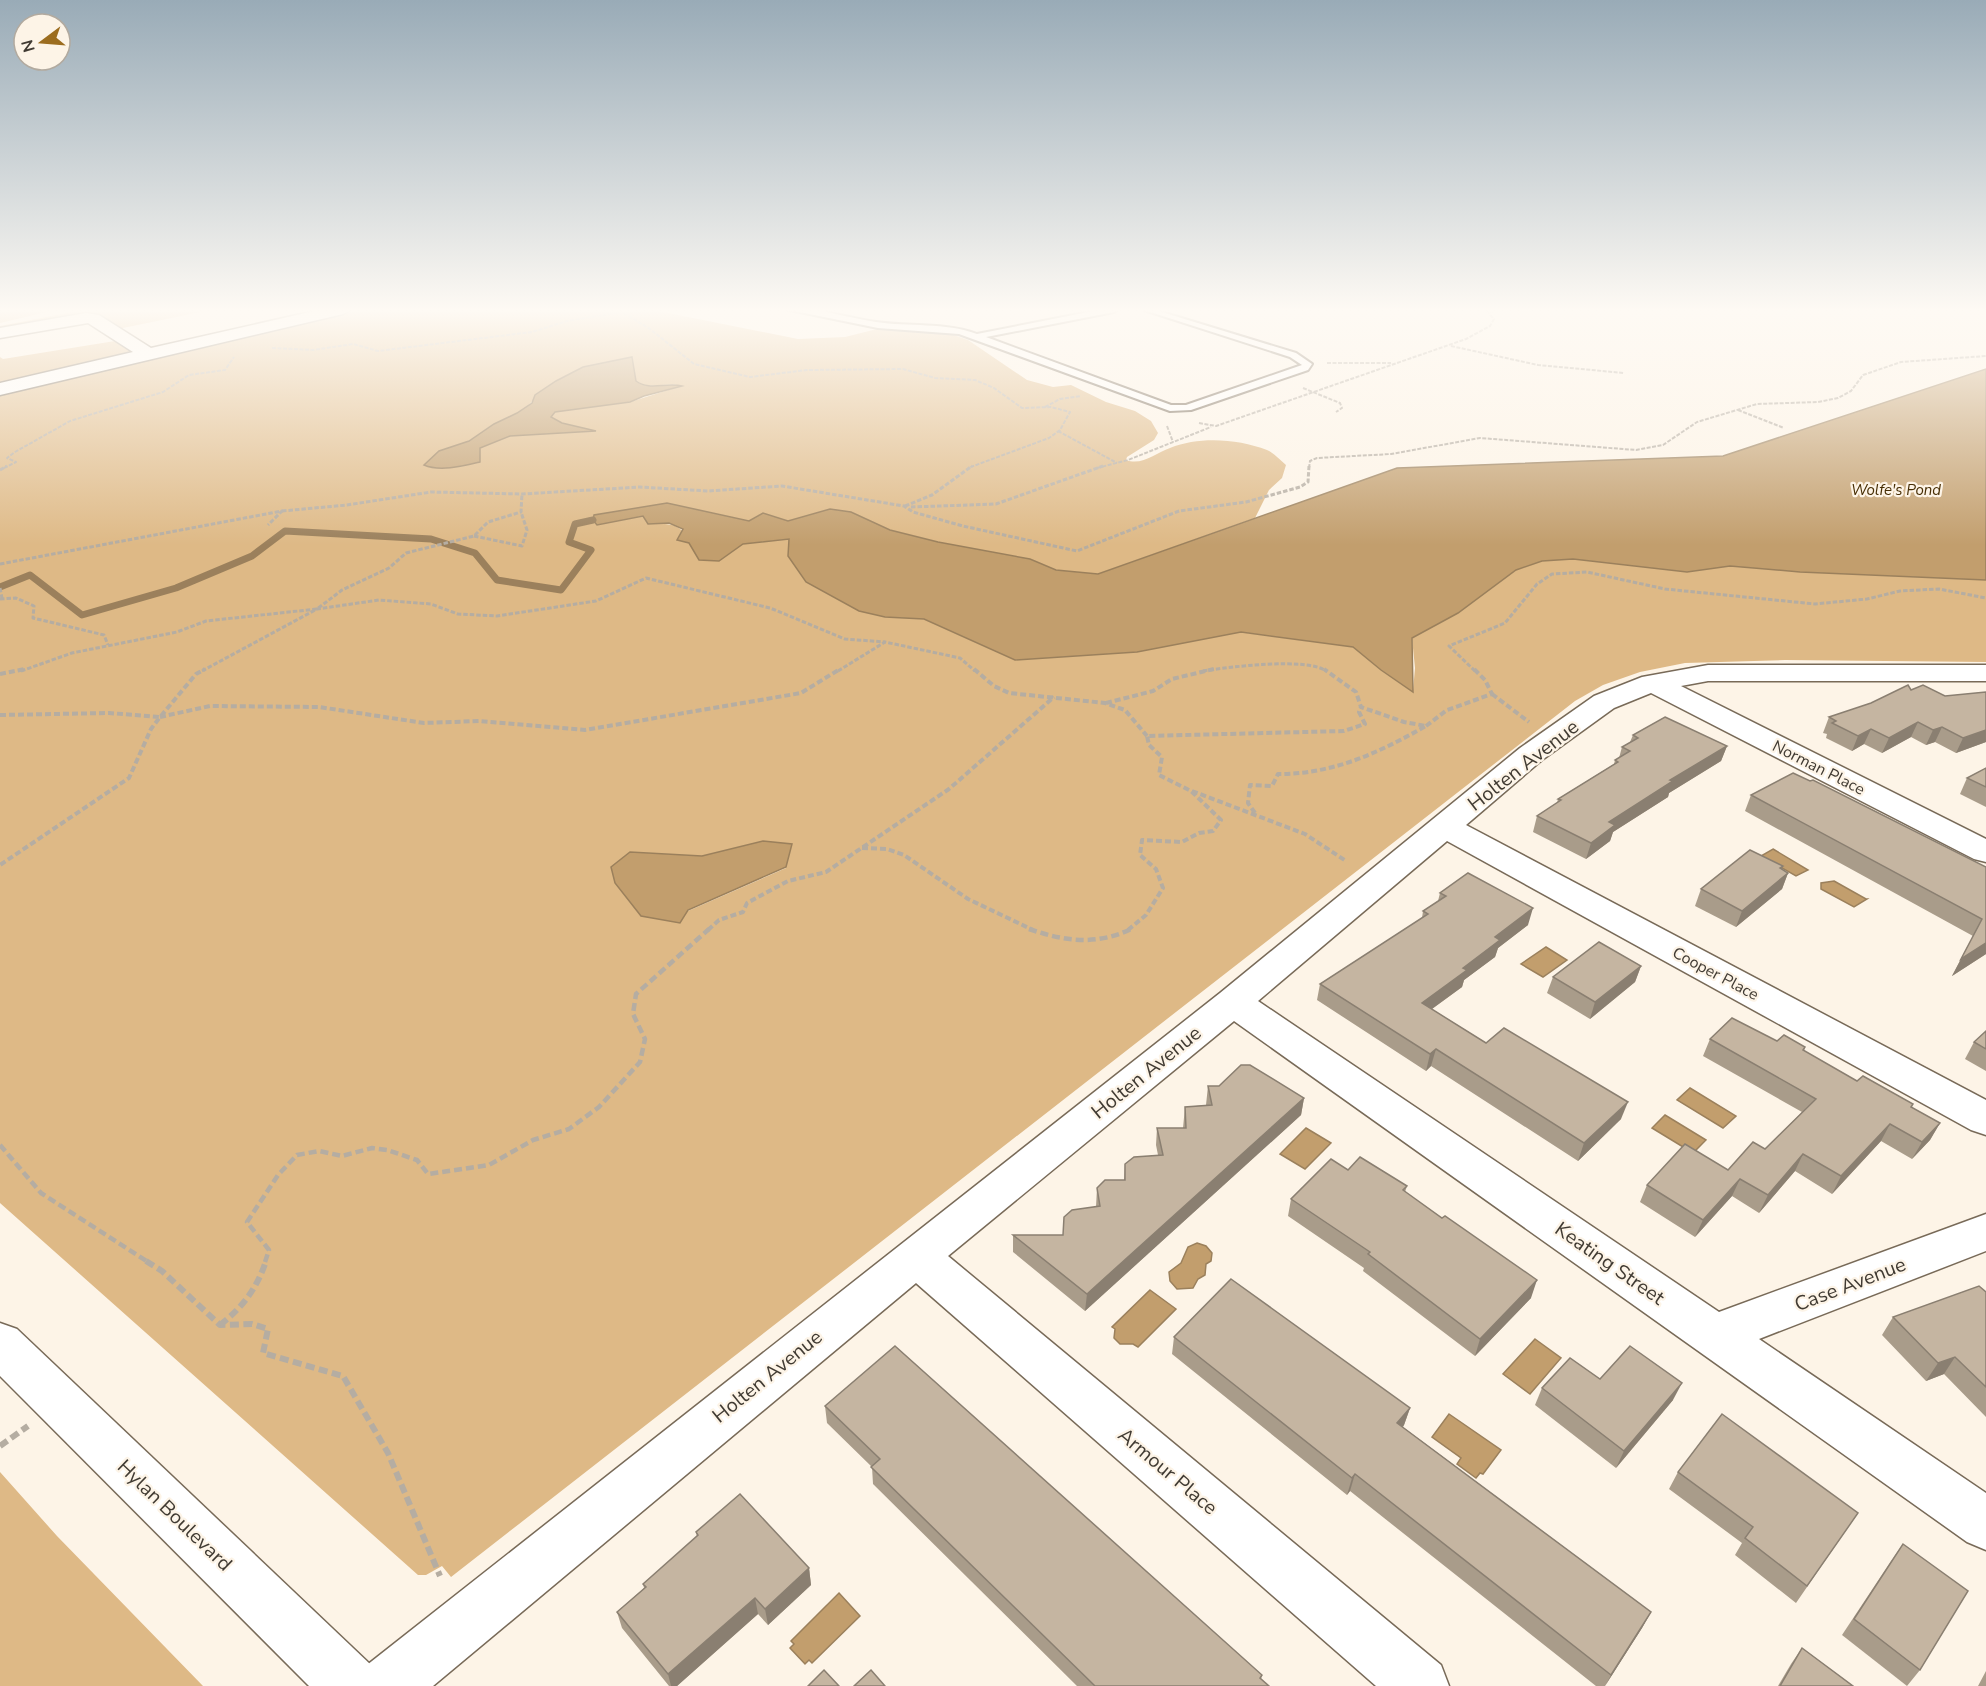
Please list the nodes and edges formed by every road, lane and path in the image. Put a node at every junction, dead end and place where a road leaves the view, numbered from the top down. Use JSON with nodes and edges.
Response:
{"nodes":[{"id":1,"x":170,"y":388,"type":"edge"},
{"id":2,"x":993,"y":388,"type":"edge"},
{"id":3,"x":1114,"y":388,"type":"edge"},
{"id":4,"x":1247,"y":388,"type":"edge"},
{"id":5,"x":1322,"y":388,"type":"edge"},
{"id":6,"x":1853,"y":388,"type":"edge"},
{"id":7,"x":1313,"y":391,"type":"junction"},
{"id":8,"x":1170,"y":408,"type":"junction"},
{"id":9,"x":1737,"y":410,"type":"junction"},
{"id":10,"x":1336,"y":412,"type":"dead end"},
{"id":11,"x":1212,"y":427,"type":"junction"},
{"id":12,"x":1784,"y":428,"type":"dead end"},
{"id":13,"x":1058,"y":431,"type":"junction"},
{"id":14,"x":1117,"y":463,"type":"junction"},
{"id":15,"x":0,"y":470,"type":"edge"},
{"id":16,"x":522,"y":494,"type":"junction"},
{"id":17,"x":904,"y":506,"type":"junction"},
{"id":18,"x":282,"y":511,"type":"junction"},
{"id":19,"x":521,"y":512,"type":"junction"},
{"id":20,"x":268,"y":525,"type":"dead end"},
{"id":21,"x":474,"y":536,"type":"junction"},
{"id":22,"x":0,"y":564,"type":"edge"},
{"id":23,"x":0,"y":588,"type":"edge"},
{"id":24,"x":1986,"y":598,"type":"edge"},
{"id":25,"x":1,"y":599,"type":"edge"},
{"id":26,"x":317,"y":609,"type":"junction"},
{"id":27,"x":885,"y":642,"type":"junction"},
{"id":28,"x":108,"y":645,"type":"junction"},
{"id":29,"x":1986,"y":673,"type":"edge"},
{"id":30,"x":0,"y":674,"type":"edge"},
{"id":31,"x":1652,"y":683,"type":"junction"},
{"id":32,"x":1491,"y":694,"type":"junction"},
{"id":33,"x":1054,"y":697,"type":"junction"},
{"id":34,"x":1105,"y":703,"type":"junction"},
{"id":35,"x":1361,"y":707,"type":"junction"},
{"id":36,"x":0,"y":715,"type":"edge"},
{"id":37,"x":160,"y":717,"type":"junction"},
{"id":38,"x":1530,"y":723,"type":"dead end"},
{"id":39,"x":1426,"y":726,"type":"junction"},
{"id":40,"x":1147,"y":736,"type":"junction"},
{"id":41,"x":1191,"y":791,"type":"junction"},
{"id":42,"x":1255,"y":813,"type":"junction"},
{"id":43,"x":1445,"y":827,"type":"junction"},
{"id":44,"x":862,"y":848,"type":"junction"},
{"id":45,"x":1986,"y":852,"type":"edge"},
{"id":46,"x":1346,"y":861,"type":"dead end"},
{"id":47,"x":0,"y":865,"type":"edge"},
{"id":48,"x":1233,"y":1002,"type":"junction"},
{"id":49,"x":1986,"y":1119,"type":"edge"},
{"id":50,"x":0,"y":1145,"type":"edge"},
{"id":51,"x":1986,"y":1232,"type":"edge"},
{"id":52,"x":916,"y":1256,"type":"junction"},
{"id":53,"x":220,"y":1325,"type":"junction"},
{"id":54,"x":1715,"y":1335,"type":"junction"},
{"id":55,"x":0,"y":1344,"type":"edge"},
{"id":56,"x":1986,"y":1524,"type":"edge"},
{"id":57,"x":440,"y":1576,"type":"dead end"},
{"id":58,"x":350,"y":1686,"type":"edge"},
{"id":59,"x":388,"y":1686,"type":"edge"},
{"id":60,"x":1420,"y":1686,"type":"edge"}],
"edges":[{"from":1,"to":15,"type":"path"},
{"from":2,"to":13,"type":"path"},
{"from":3,"to":8,"type":"lane"},
{"from":4,"to":8,"type":"lane"},
{"from":5,"to":7,"type":"path"},
{"from":6,"to":9,"type":"path"},
{"from":7,"to":10,"type":"path"},
{"from":7,"to":11,"type":"path"},
{"from":8,"to":11,"type":"path"},
{"from":9,"to":12,"type":"path"},
{"from":9,"to":17,"type":"path"},
{"from":11,"to":14,"type":"path"},
{"from":13,"to":14,"type":"path"},
{"from":13,"to":17,"type":"path"},
{"from":14,"to":17,"type":"path"},
{"from":16,"to":17,"type":"path"},
{"from":16,"to":18,"type":"path"},
{"from":16,"to":19,"type":"path"},
{"from":18,"to":20,"type":"path"},
{"from":18,"to":22,"type":"path"},
{"from":19,"to":21,"type":"path"},
{"from":19,"to":21,"type":"path"},
{"from":21,"to":26,"type":"path"},
{"from":23,"to":25,"type":"path"},
{"from":24,"to":32,"type":"path"},
{"from":25,"to":28,"type":"path"},
{"from":26,"to":27,"type":"path"},
{"from":26,"to":28,"type":"path"},
{"from":26,"to":37,"type":"path"},
{"from":27,"to":33,"type":"path"},
{"from":27,"to":37,"type":"path"},
{"from":28,"to":30,"type":"path"},
{"from":29,"to":31,"type":"street","name":"Holten Avenue"},
{"from":31,"to":43,"type":"street","name":"Holten Avenue"},
{"from":31,"to":45,"type":"street","name":"Norman Place"},
{"from":32,"to":38,"type":"path"},
{"from":32,"to":39,"type":"path"},
{"from":33,"to":34,"type":"path"},
{"from":33,"to":44,"type":"path"},
{"from":34,"to":35,"type":"path"},
{"from":34,"to":40,"type":"path"},
{"from":35,"to":39,"type":"path"},
{"from":35,"to":40,"type":"path"},
{"from":36,"to":37,"type":"path"},
{"from":37,"to":47,"type":"path"},
{"from":39,"to":42,"type":"path"},
{"from":40,"to":41,"type":"path"},
{"from":41,"to":42,"type":"path"},
{"from":41,"to":44,"type":"path"},
{"from":42,"to":46,"type":"path"},
{"from":43,"to":48,"type":"street","name":"Holten Avenue"},
{"from":43,"to":49,"type":"street","name":"Cooper Place"},
{"from":44,"to":53,"type":"path"},
{"from":48,"to":52,"type":"street","name":"Holten Avenue"},
{"from":48,"to":54,"type":"street","name":"Keating Street"},
{"from":50,"to":53,"type":"path"},
{"from":51,"to":54,"type":"street","name":"Case Avenue"},
{"from":52,"to":59,"type":"street","name":"Holten Avenue"},
{"from":52,"to":60,"type":"street","name":"Armour Place"},
{"from":53,"to":57,"type":"path"},
{"from":54,"to":56,"type":"street","name":"Keating Street"},
{"from":55,"to":58,"type":"street","name":"Hylan Boulevard"}]}
